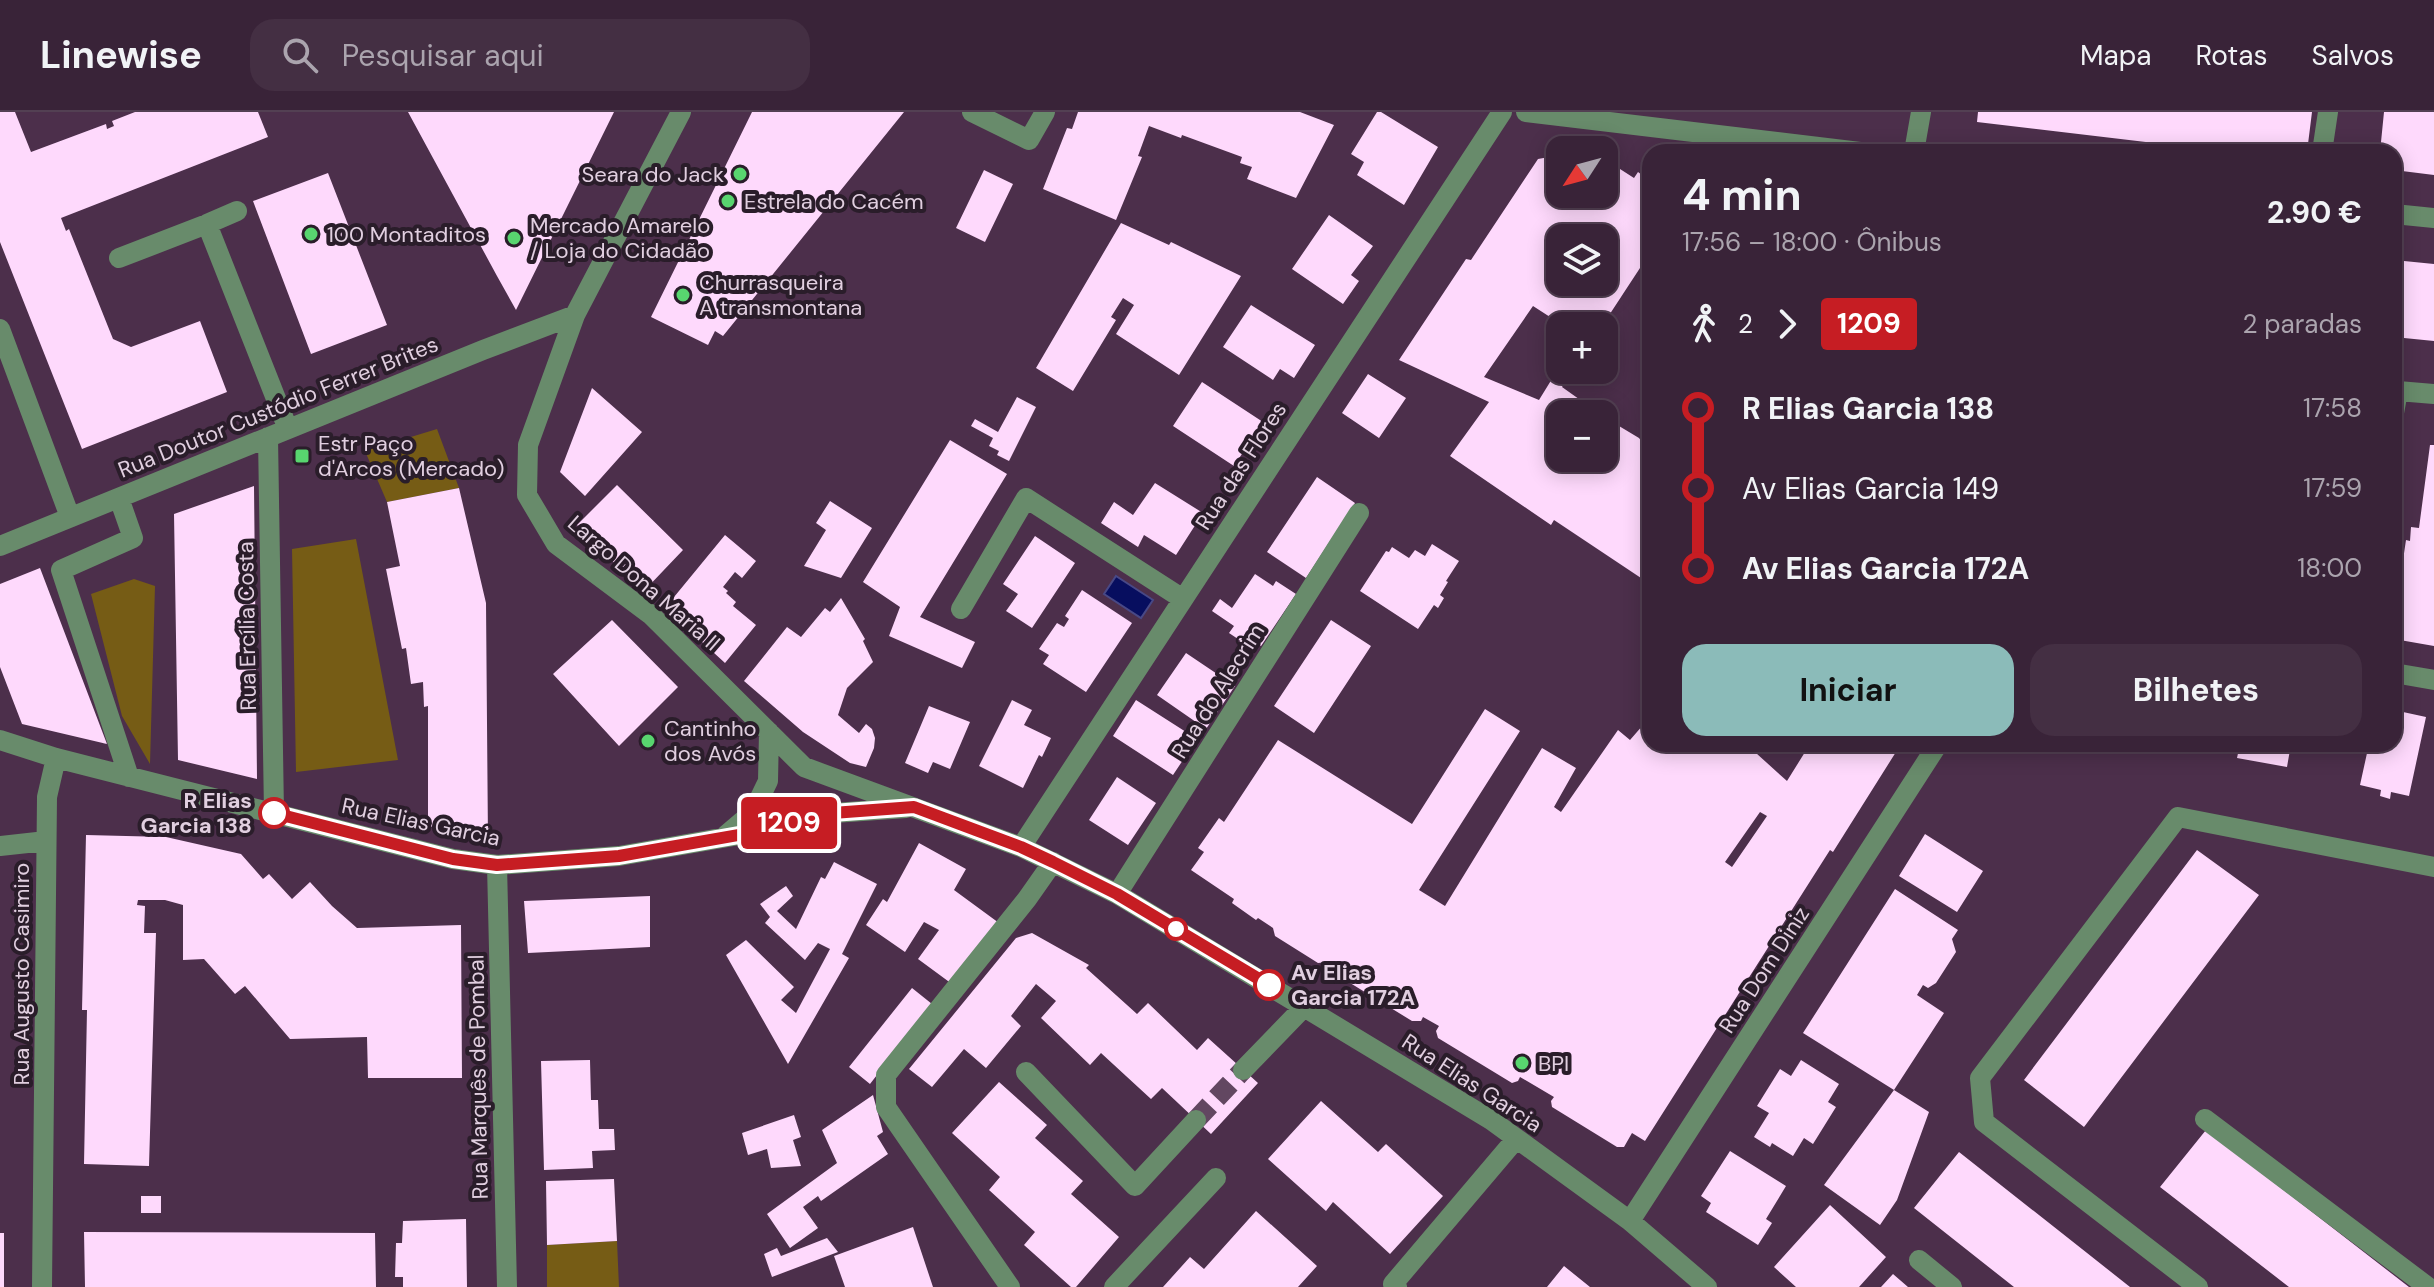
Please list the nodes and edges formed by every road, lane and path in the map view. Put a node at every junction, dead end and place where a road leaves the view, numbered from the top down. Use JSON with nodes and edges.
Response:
{"nodes":[{"id":1,"x":681,"y":112,"type":"edge"},
{"id":2,"x":972,"y":112,"type":"edge"},
{"id":3,"x":1045,"y":112,"type":"edge"},
{"id":4,"x":1502,"y":112,"type":"edge"},
{"id":5,"x":1526,"y":112,"type":"edge"},
{"id":6,"x":1921,"y":112,"type":"edge"},
{"id":7,"x":2328,"y":112,"type":"edge"},
{"id":8,"x":1793,"y":144,"type":"edge"},
{"id":9,"x":1915,"y":144,"type":"edge"},
{"id":10,"x":2323,"y":144,"type":"edge"},
{"id":11,"x":237,"y":211,"type":"dead end"},
{"id":12,"x":2402,"y":215,"type":"edge"},
{"id":13,"x":2434,"y":218,"type":"edge"},
{"id":14,"x":207,"y":224,"type":"junction"},
{"id":15,"x":119,"y":258,"type":"dead end"},
{"id":16,"x":575,"y":315,"type":"junction"},
{"id":17,"x":0,"y":329,"type":"edge"},
{"id":18,"x":2402,"y":391,"type":"edge"},
{"id":19,"x":2434,"y":394,"type":"edge"},
{"id":20,"x":288,"y":429,"type":"junction"},
{"id":21,"x":268,"y":437,"type":"junction"},
{"id":22,"x":119,"y":498,"type":"junction"},
{"id":23,"x":1359,"y":513,"type":"dead end"},
{"id":24,"x":70,"y":517,"type":"junction"},
{"id":25,"x":0,"y":546,"type":"edge"},
{"id":26,"x":1183,"y":599,"type":"junction"},
{"id":27,"x":961,"y":609,"type":"dead end"},
{"id":28,"x":2402,"y":674,"type":"edge"},
{"id":29,"x":2434,"y":680,"type":"edge"},
{"id":30,"x":769,"y":732,"type":"junction"},
{"id":31,"x":0,"y":740,"type":"edge"},
{"id":32,"x":1933,"y":752,"type":"edge"},
{"id":33,"x":56,"y":758,"type":"junction"},
{"id":34,"x":129,"y":777,"type":"junction"},
{"id":35,"x":914,"y":807,"type":"junction"},
{"id":36,"x":274,"y":813,"type":"junction"},
{"id":37,"x":726,"y":835,"type":"junction"},
{"id":38,"x":46,"y":841,"type":"junction"},
{"id":39,"x":0,"y":846,"type":"edge"},
{"id":40,"x":1021,"y":847,"type":"junction"},
{"id":41,"x":1053,"y":862,"type":"junction"},
{"id":42,"x":497,"y":865,"type":"junction"},
{"id":43,"x":2434,"y":867,"type":"edge"},
{"id":44,"x":1117,"y":894,"type":"junction"},
{"id":45,"x":1304,"y":1007,"type":"junction"},
{"id":46,"x":1243,"y":1070,"type":"tunnel mouth"},
{"id":47,"x":1026,"y":1072,"type":"dead end"},
{"id":48,"x":2205,"y":1119,"type":"dead end"},
{"id":49,"x":1196,"y":1120,"type":"tunnel mouth"},
{"id":50,"x":1516,"y":1139,"type":"junction"},
{"id":51,"x":1216,"y":1178,"type":"dead end"},
{"id":52,"x":1630,"y":1221,"type":"junction"},
{"id":53,"x":1919,"y":1260,"type":"dead end"},
{"id":54,"x":42,"y":1287,"type":"edge"},
{"id":55,"x":507,"y":1287,"type":"edge"},
{"id":56,"x":1010,"y":1287,"type":"edge"},
{"id":57,"x":1114,"y":1287,"type":"edge"},
{"id":58,"x":1397,"y":1287,"type":"edge"},
{"id":59,"x":1707,"y":1287,"type":"edge"},
{"id":60,"x":1952,"y":1287,"type":"edge"},
{"id":61,"x":2198,"y":1287,"type":"edge"},
{"id":62,"x":2428,"y":1287,"type":"edge"}],
"edges":[{"from":1,"to":16,"type":"street","name":"Largo Dona Maria II"},
{"from":2,"to":3,"type":"street"},
{"from":4,"to":26,"type":"street","name":"Rua das Flores"},
{"from":5,"to":8,"type":"street"},
{"from":6,"to":9,"type":"street"},
{"from":7,"to":10,"type":"street"},
{"from":11,"to":14,"type":"street"},
{"from":12,"to":13,"type":"street"},
{"from":14,"to":15,"type":"street"},
{"from":14,"to":20,"type":"street"},
{"from":16,"to":20,"type":"street","name":"Rua Doutor Custódio Ferrer Brites"},
{"from":16,"to":30,"type":"street","name":"Largo Dona Maria II"},
{"from":17,"to":24,"type":"street"},
{"from":18,"to":19,"type":"street"},
{"from":20,"to":21,"type":"street","name":"Rua Doutor Custódio Ferrer Brites"},
{"from":21,"to":22,"type":"street","name":"Rua Doutor Custódio Ferrer Brites"},
{"from":21,"to":36,"type":"street","name":"Rua Ercília Costa"},
{"from":22,"to":24,"type":"street","name":"Rua Doutor Custódio Ferrer Brites"},
{"from":22,"to":34,"type":"street"},
{"from":23,"to":44,"type":"street","name":"Rua do Alecrim"},
{"from":24,"to":25,"type":"street","name":"Rua Doutor Custódio Ferrer Brites"},
{"from":26,"to":27,"type":"street"},
{"from":26,"to":40,"type":"street","name":"Rua das Flores"},
{"from":28,"to":29,"type":"street"},
{"from":30,"to":35,"type":"street","name":"Largo Dona Maria II"},
{"from":30,"to":37,"type":"street"},
{"from":31,"to":33,"type":"street","name":"Rua Elias Garcia"},
{"from":32,"to":52,"type":"street","name":"Rua Dom Diniz"},
{"from":33,"to":34,"type":"street","name":"Rua Elias Garcia"},
{"from":33,"to":38,"type":"street","name":"Rua Augusto Casimiro"},
{"from":34,"to":36,"type":"street","name":"Rua Elias Garcia"},
{"from":35,"to":37,"type":"street","name":"Rua Elias Garcia"},
{"from":35,"to":40,"type":"street","name":"Rua Elias Garcia"},
{"from":36,"to":42,"type":"street","name":"Rua Elias Garcia"},
{"from":37,"to":42,"type":"street","name":"Rua Elias Garcia"},
{"from":38,"to":39,"type":"street"},
{"from":38,"to":54,"type":"street","name":"Rua Augusto Casimiro"},
{"from":40,"to":41,"type":"street","name":"Rua Elias Garcia"},
{"from":41,"to":44,"type":"street","name":"Rua Elias Garcia"},
{"from":41,"to":56,"type":"street"},
{"from":42,"to":55,"type":"street","name":"Rua Marquês de Pombal"},
{"from":43,"to":61,"type":"street"},
{"from":44,"to":45,"type":"street","name":"Rua Elias Garcia"},
{"from":45,"to":46,"type":"street"},
{"from":45,"to":50,"type":"street","name":"Rua Elias Garcia"},
{"from":47,"to":49,"type":"street"},
{"from":48,"to":62,"type":"street"},
{"from":50,"to":52,"type":"street","name":"Rua Elias Garcia"},
{"from":50,"to":58,"type":"street"},
{"from":51,"to":57,"type":"street"},
{"from":52,"to":59,"type":"street","name":"Rua Elias Garcia"},
{"from":53,"to":60,"type":"street"}]}
